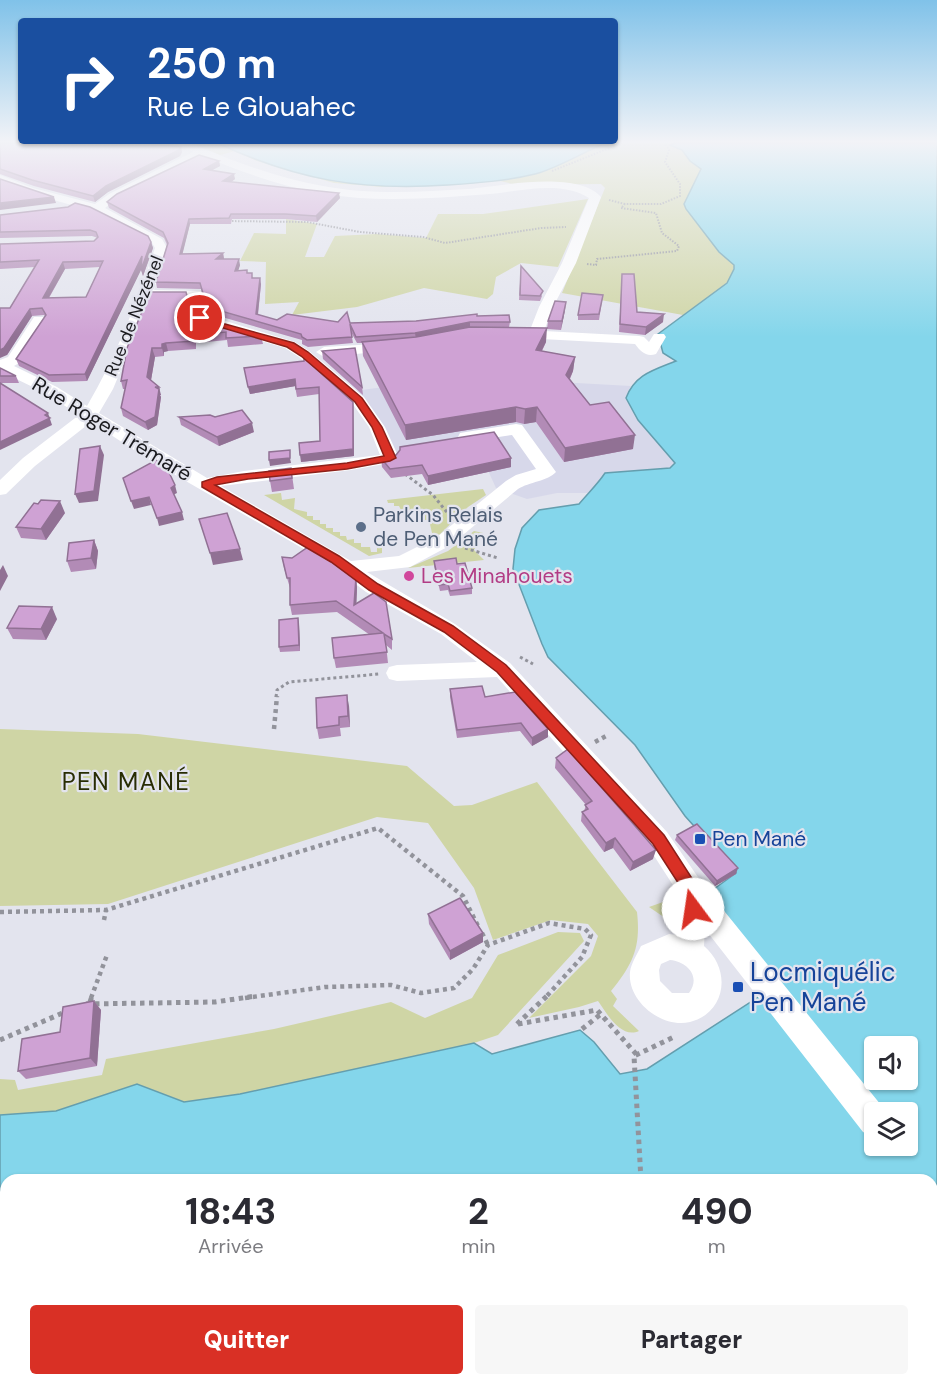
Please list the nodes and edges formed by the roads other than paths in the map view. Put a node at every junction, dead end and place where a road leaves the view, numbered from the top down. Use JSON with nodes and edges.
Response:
{"nodes":[{"id":1,"x":55,"y":208,"type":"edge"},
{"id":2,"x":69,"y":208,"type":"edge"},
{"id":3,"x":95,"y":208,"type":"edge"},
{"id":4,"x":591,"y":208,"type":"edge"},
{"id":5,"x":146,"y":294,"type":"junction"},
{"id":6,"x":39,"y":320,"type":"edge"},
{"id":7,"x":503,"y":334,"type":"edge"},
{"id":8,"x":536,"y":335,"type":"junction"},
{"id":9,"x":659,"y":336,"type":"dead end"},
{"id":10,"x":405,"y":346,"type":"edge"},
{"id":11,"x":304,"y":354,"type":"junction"},
{"id":12,"x":1,"y":365,"type":"edge"},
{"id":13,"x":90,"y":415,"type":"junction"},
{"id":14,"x":451,"y":440,"type":"edge"},
{"id":15,"x":407,"y":447,"type":"edge"},
{"id":16,"x":389,"y":454,"type":"junction"},
{"id":17,"x":8,"y":476,"type":"edge"},
{"id":18,"x":206,"y":485,"type":"junction"},
{"id":19,"x":0,"y":490,"type":"edge"},
{"id":20,"x":348,"y":568,"type":"junction"},
{"id":21,"x":502,"y":669,"type":"junction"},
{"id":22,"x":398,"y":673,"type":"road end"},
{"id":23,"x":694,"y":894,"type":"junction"},
{"id":24,"x":690,"y":952,"type":"dead end"},
{"id":25,"x":864,"y":1108,"type":"edge"}],
"edges":[{"from":1,"to":2,"type":"street"},
{"from":3,"to":5,"type":"street","name":"Rue de Nézénel"},
{"from":4,"to":8,"type":"street"},
{"from":5,"to":11,"type":"street"},
{"from":5,"to":13,"type":"street","name":"Rue de Nézénel"},
{"from":6,"to":12,"type":"street"},
{"from":7,"to":8,"type":"street"},
{"from":8,"to":9,"type":"street"},
{"from":10,"to":11,"type":"street"},
{"from":11,"to":16,"type":"street"},
{"from":12,"to":13,"type":"street","name":"Rue Roger Trémaré"},
{"from":13,"to":17,"type":"street"},
{"from":13,"to":18,"type":"street","name":"Rue Roger Trémaré"},
{"from":14,"to":20,"type":"street"},
{"from":15,"to":16,"type":"street"},
{"from":16,"to":18,"type":"street"},
{"from":17,"to":19,"type":"street"},
{"from":18,"to":20,"type":"street","name":"Rue Roger Trémaré"},
{"from":20,"to":21,"type":"street","name":"Rue Roger Trémaré"},
{"from":21,"to":22,"type":"street"},
{"from":21,"to":23,"type":"street","name":"Rue Roger Trémaré"},
{"from":23,"to":24,"type":"street"},
{"from":23,"to":25,"type":"street","name":"Rue Roger Trémaré"}]}
